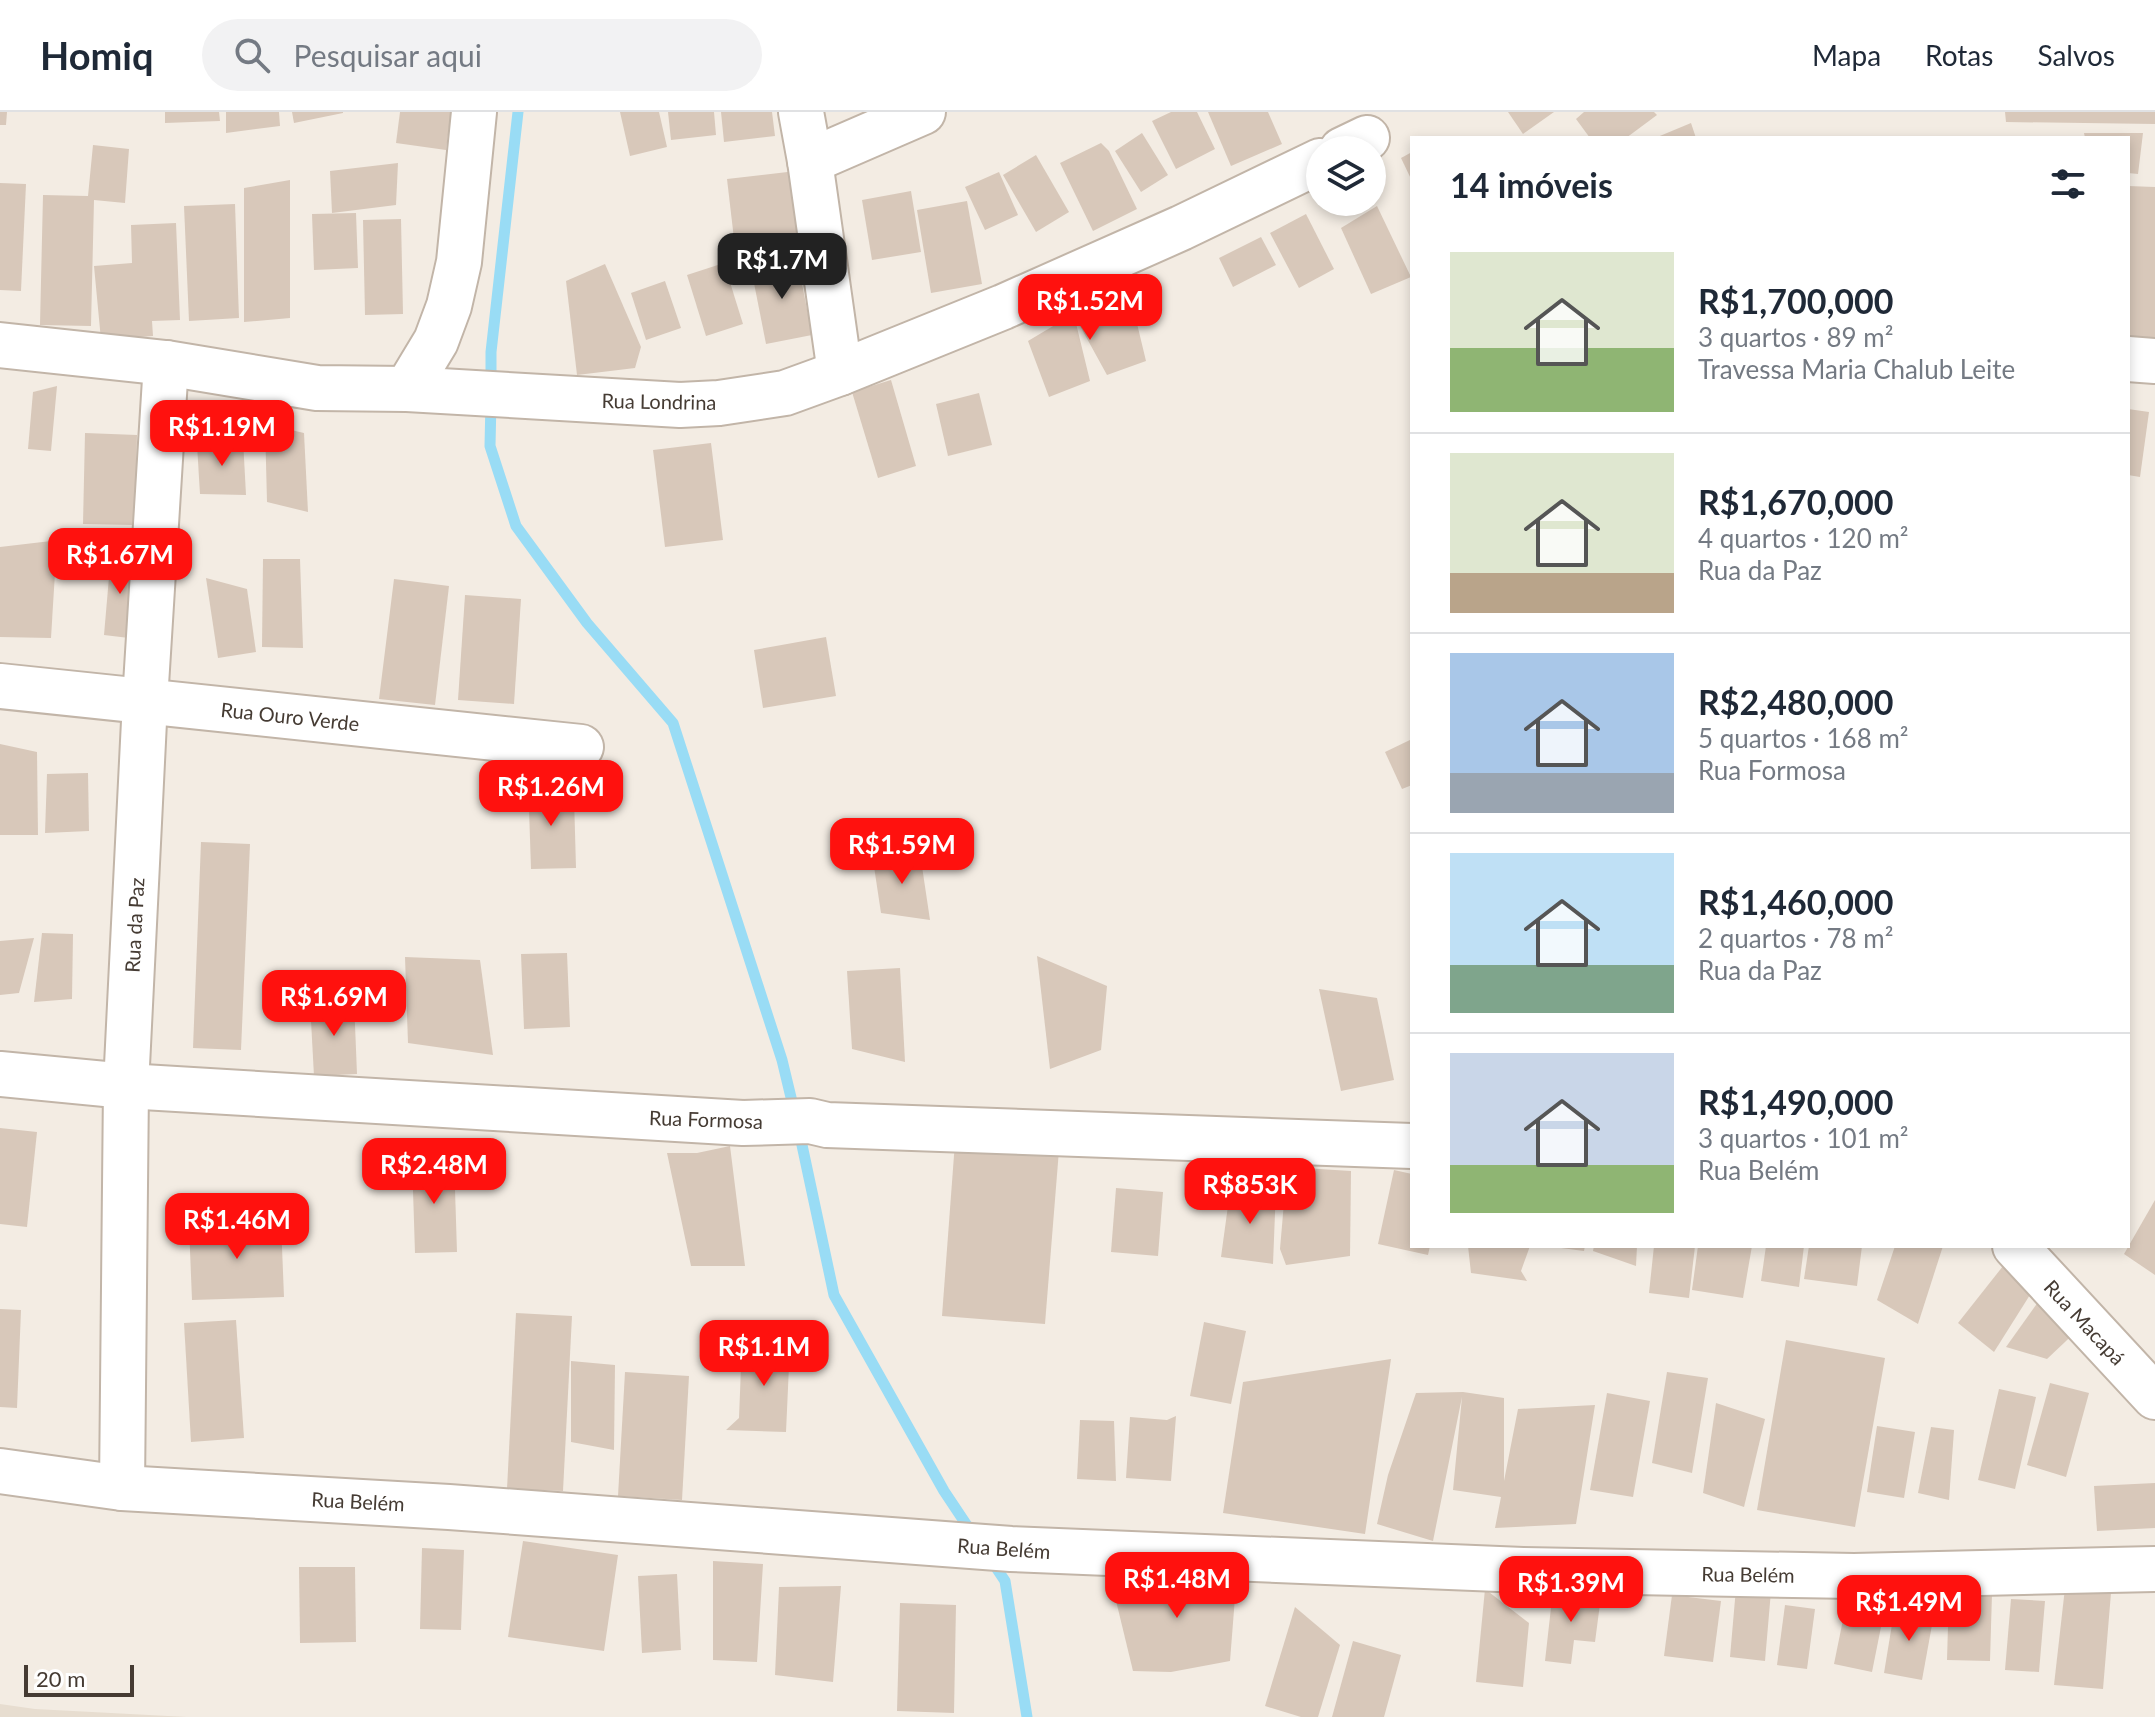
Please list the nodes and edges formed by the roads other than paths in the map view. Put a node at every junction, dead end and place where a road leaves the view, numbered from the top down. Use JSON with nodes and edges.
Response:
{"nodes":[{"id":1,"x":474,"y":112,"type":"edge"},
{"id":2,"x":801,"y":112,"type":"edge"},
{"id":3,"x":923,"y":112,"type":"edge"},
{"id":4,"x":810,"y":161,"type":"junction"},
{"id":5,"x":1306,"y":168,"type":"edge"},
{"id":6,"x":0,"y":345,"type":"edge"},
{"id":7,"x":2130,"y":359,"type":"edge"},
{"id":8,"x":2155,"y":361,"type":"edge"},
{"id":9,"x":166,"y":363,"type":"junction"},
{"id":10,"x":840,"y":373,"type":"junction"},
{"id":11,"x":424,"y":390,"type":"junction"},
{"id":12,"x":0,"y":686,"type":"edge"},
{"id":13,"x":145,"y":701,"type":"junction"},
{"id":14,"x":581,"y":747,"type":"dead end"},
{"id":15,"x":0,"y":1074,"type":"edge"},
{"id":16,"x":126,"y":1086,"type":"junction"},
{"id":17,"x":1410,"y":1146,"type":"edge"},
{"id":18,"x":2017,"y":1248,"type":"edge"},
{"id":19,"x":2155,"y":1397,"type":"edge"},
{"id":20,"x":0,"y":1471,"type":"edge"},
{"id":21,"x":122,"y":1488,"type":"junction"},
{"id":22,"x":2155,"y":1569,"type":"edge"}],
"edges":[{"from":1,"to":11,"type":"street"},
{"from":2,"to":4,"type":"street"},
{"from":3,"to":4,"type":"street"},
{"from":4,"to":10,"type":"street"},
{"from":5,"to":10,"type":"street","name":"Rua Londrina"},
{"from":6,"to":9,"type":"street","name":"Rua Londrina"},
{"from":7,"to":8,"type":"street"},
{"from":9,"to":11,"type":"street","name":"Rua Londrina"},
{"from":9,"to":13,"type":"street","name":"Rua da Paz"},
{"from":10,"to":11,"type":"street","name":"Rua Londrina"},
{"from":12,"to":13,"type":"street","name":"Rua Ouro Verde"},
{"from":13,"to":14,"type":"street","name":"Rua Ouro Verde"},
{"from":13,"to":16,"type":"street","name":"Rua da Paz"},
{"from":15,"to":16,"type":"street","name":"Rua Formosa"},
{"from":16,"to":17,"type":"street","name":"Rua Formosa"},
{"from":16,"to":21,"type":"street","name":"Rua da Paz"},
{"from":18,"to":19,"type":"street","name":"Rua Macapá"},
{"from":20,"to":21,"type":"street","name":"Rua Belém"},
{"from":21,"to":22,"type":"street","name":"Rua Belém"}]}
